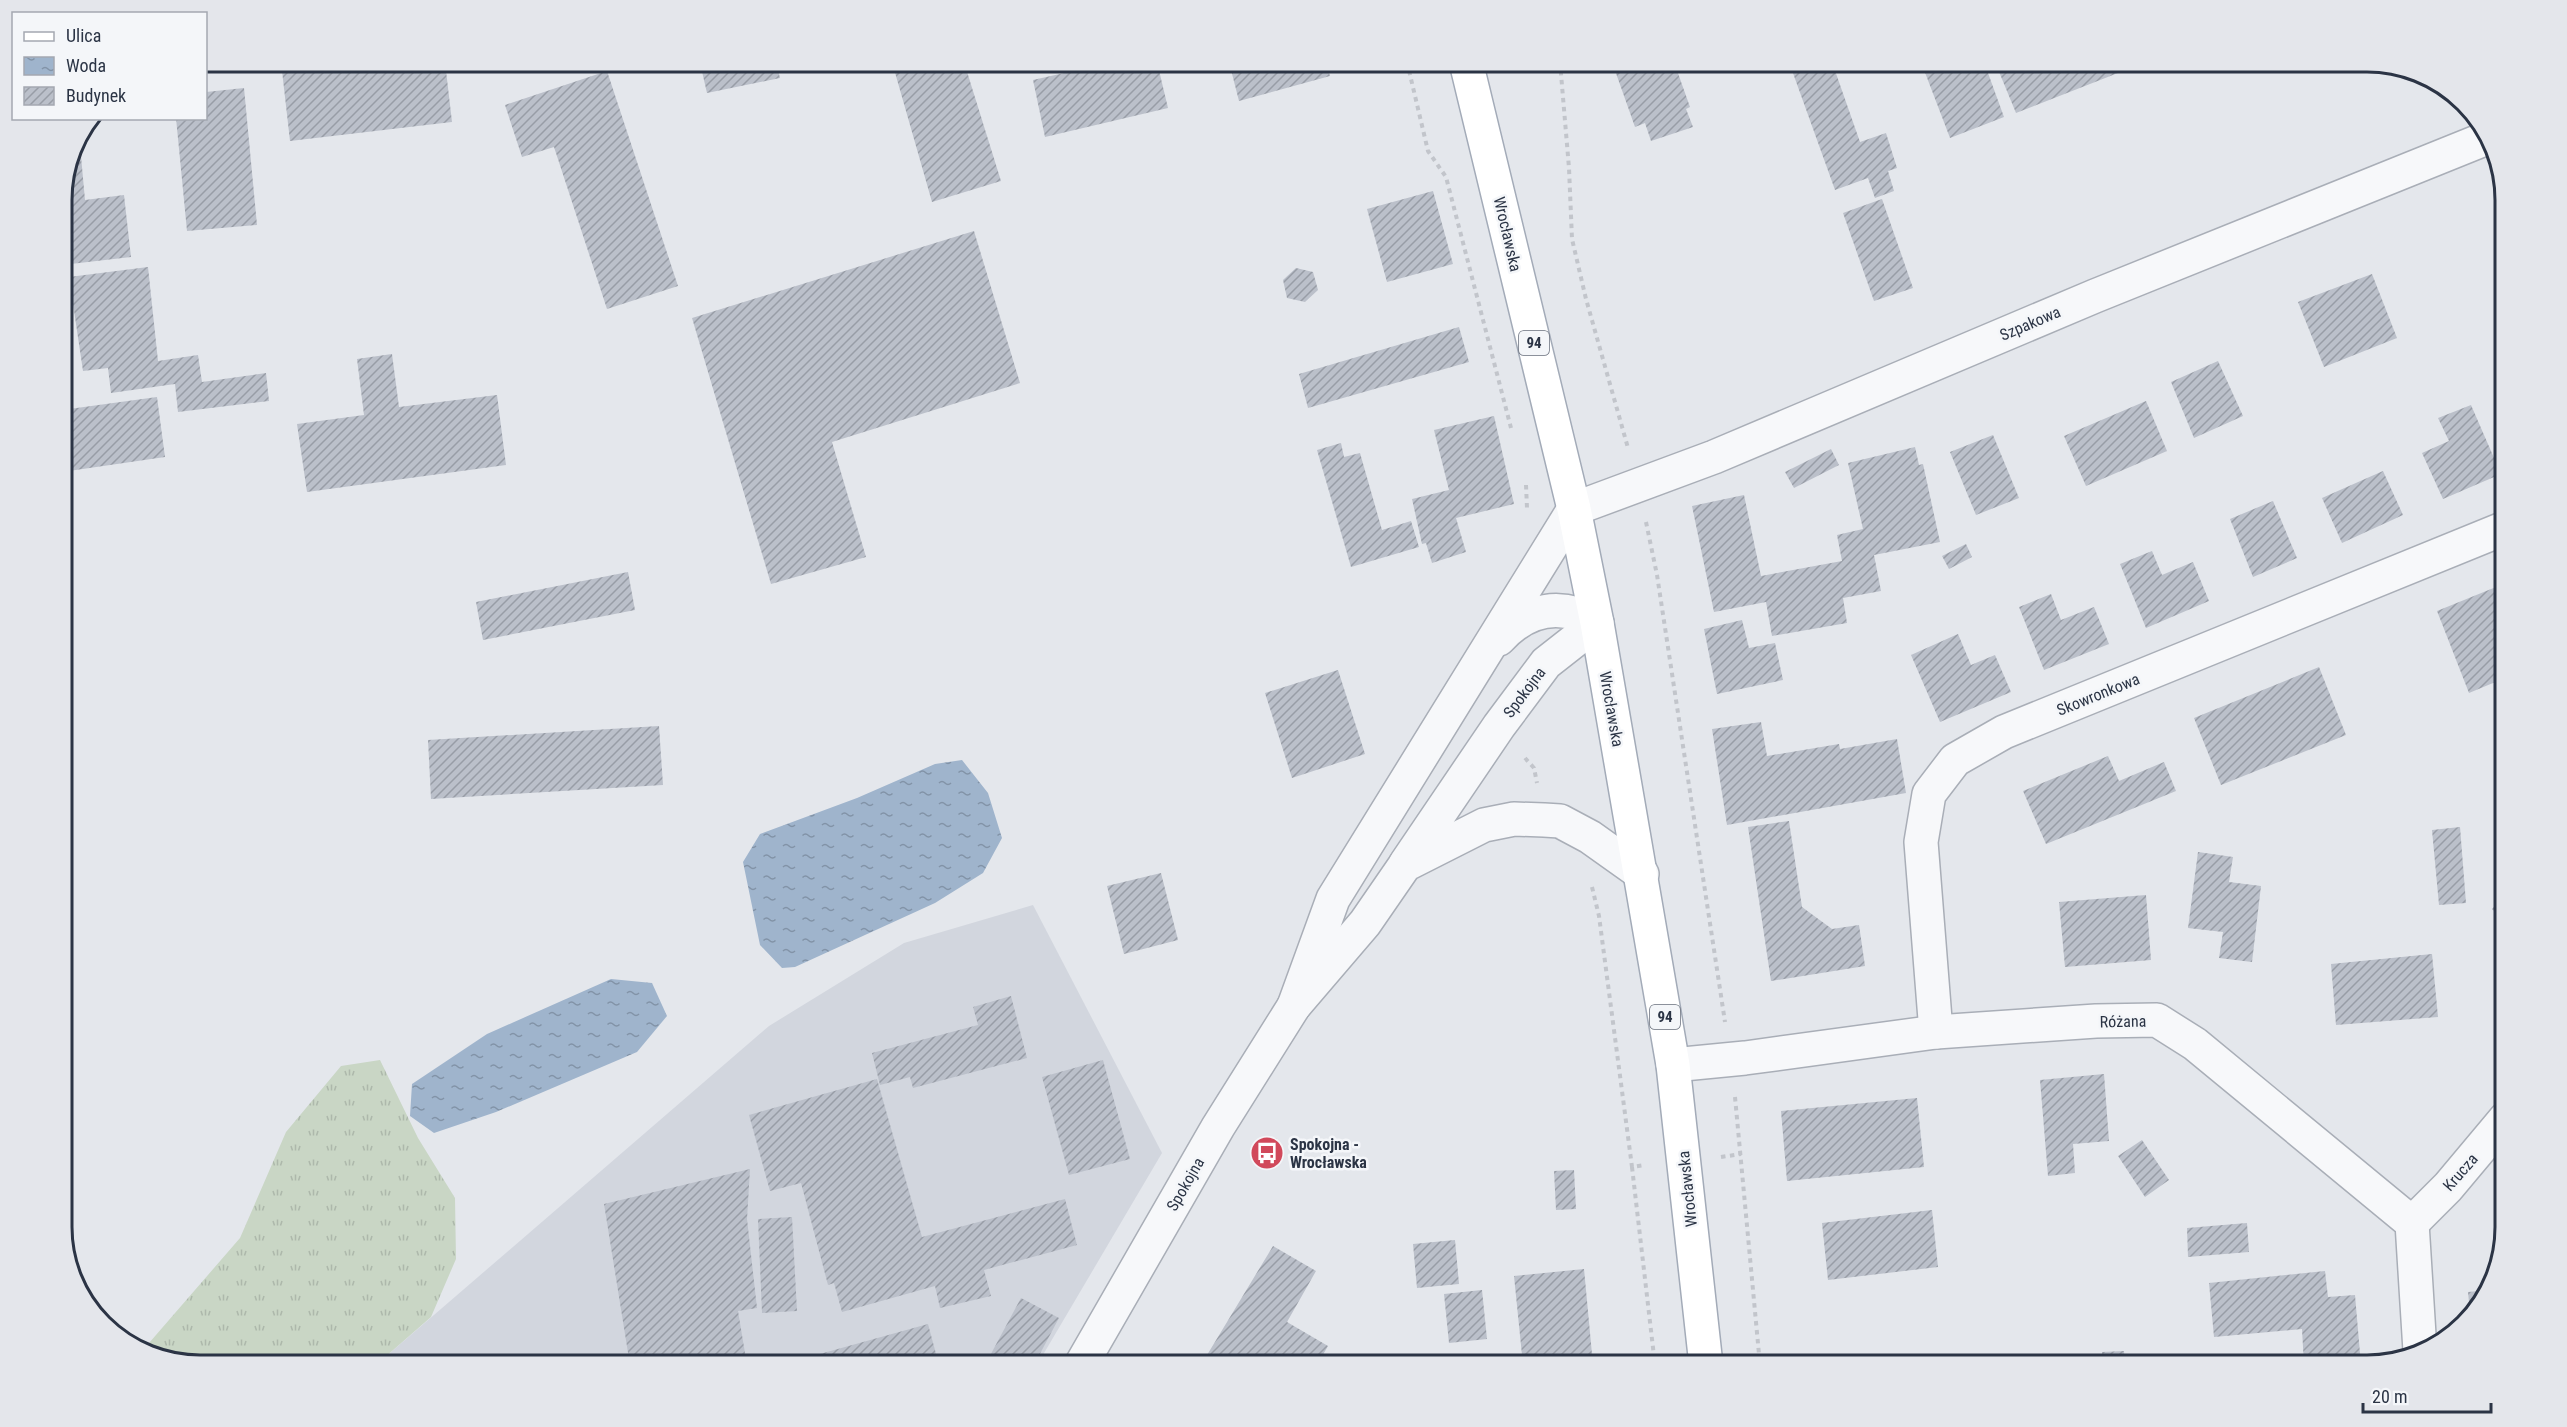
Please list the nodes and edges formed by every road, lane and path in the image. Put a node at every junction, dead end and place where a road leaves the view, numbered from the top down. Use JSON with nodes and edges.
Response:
{"nodes":[{"id":1,"x":1468,"y":72,"type":"edge"},
{"id":2,"x":1561,"y":72,"type":"edge"},
{"id":3,"x":2480,"y":141,"type":"edge"},
{"id":4,"x":1638,"y":484,"type":"junction"},
{"id":5,"x":1574,"y":509,"type":"junction"},
{"id":6,"x":2495,"y":532,"type":"edge"},
{"id":7,"x":1597,"y":623,"type":"junction"},
{"id":8,"x":1476,"y":665,"type":"junction"},
{"id":9,"x":1405,"y":865,"type":"junction"},
{"id":10,"x":1642,"y":874,"type":"junction"},
{"id":11,"x":1294,"y":1006,"type":"junction"},
{"id":12,"x":1936,"y":1032,"type":"junction"},
{"id":13,"x":1730,"y":1060,"type":"junction"},
{"id":14,"x":1673,"y":1065,"type":"junction"},
{"id":15,"x":2495,"y":1131,"type":"edge"},
{"id":16,"x":1632,"y":1167,"type":"dead end"},
{"id":17,"x":2412,"y":1223,"type":"junction"},
{"id":18,"x":2420,"y":1343,"type":"edge"},
{"id":19,"x":1087,"y":1355,"type":"edge"},
{"id":20,"x":1654,"y":1355,"type":"edge"},
{"id":21,"x":1705,"y":1355,"type":"edge"},
{"id":22,"x":1759,"y":1355,"type":"edge"}],
"edges":[{"from":1,"to":5,"type":"main road","name":"Wrocławska","number":"94"},
{"from":2,"to":4,"type":"path"},
{"from":3,"to":4,"type":"street","name":"Szpakowa"},
{"from":4,"to":5,"type":"street","name":"Szpakowa"},
{"from":4,"to":13,"type":"path"},
{"from":5,"to":7,"type":"main road","name":"Wrocławska","number":"94"},
{"from":5,"to":8,"type":"street","name":"Spokojna"},
{"from":6,"to":12,"type":"street","name":"Skowronkowa"},
{"from":7,"to":8,"type":"street","name":"Spokojna"},
{"from":7,"to":9,"type":"street","name":"Spokojna"},
{"from":7,"to":10,"type":"main road","name":"Wrocławska","number":"94"},
{"from":8,"to":11,"type":"street","name":"Spokojna"},
{"from":9,"to":10,"type":"street","name":"Spokojna"},
{"from":9,"to":11,"type":"street","name":"Spokojna"},
{"from":10,"to":14,"type":"main road","name":"Wrocławska","number":"94"},
{"from":11,"to":19,"type":"street","name":"Spokojna"},
{"from":12,"to":13,"type":"street","name":"Różana"},
{"from":12,"to":17,"type":"street","name":"Różana"},
{"from":13,"to":14,"type":"street","name":"Różana"},
{"from":13,"to":22,"type":"path"},
{"from":14,"to":21,"type":"main road","name":"Wrocławska","number":"94"},
{"from":15,"to":17,"type":"street","name":"Krucza"},
{"from":16,"to":20,"type":"path"},
{"from":17,"to":18,"type":"street"}]}
